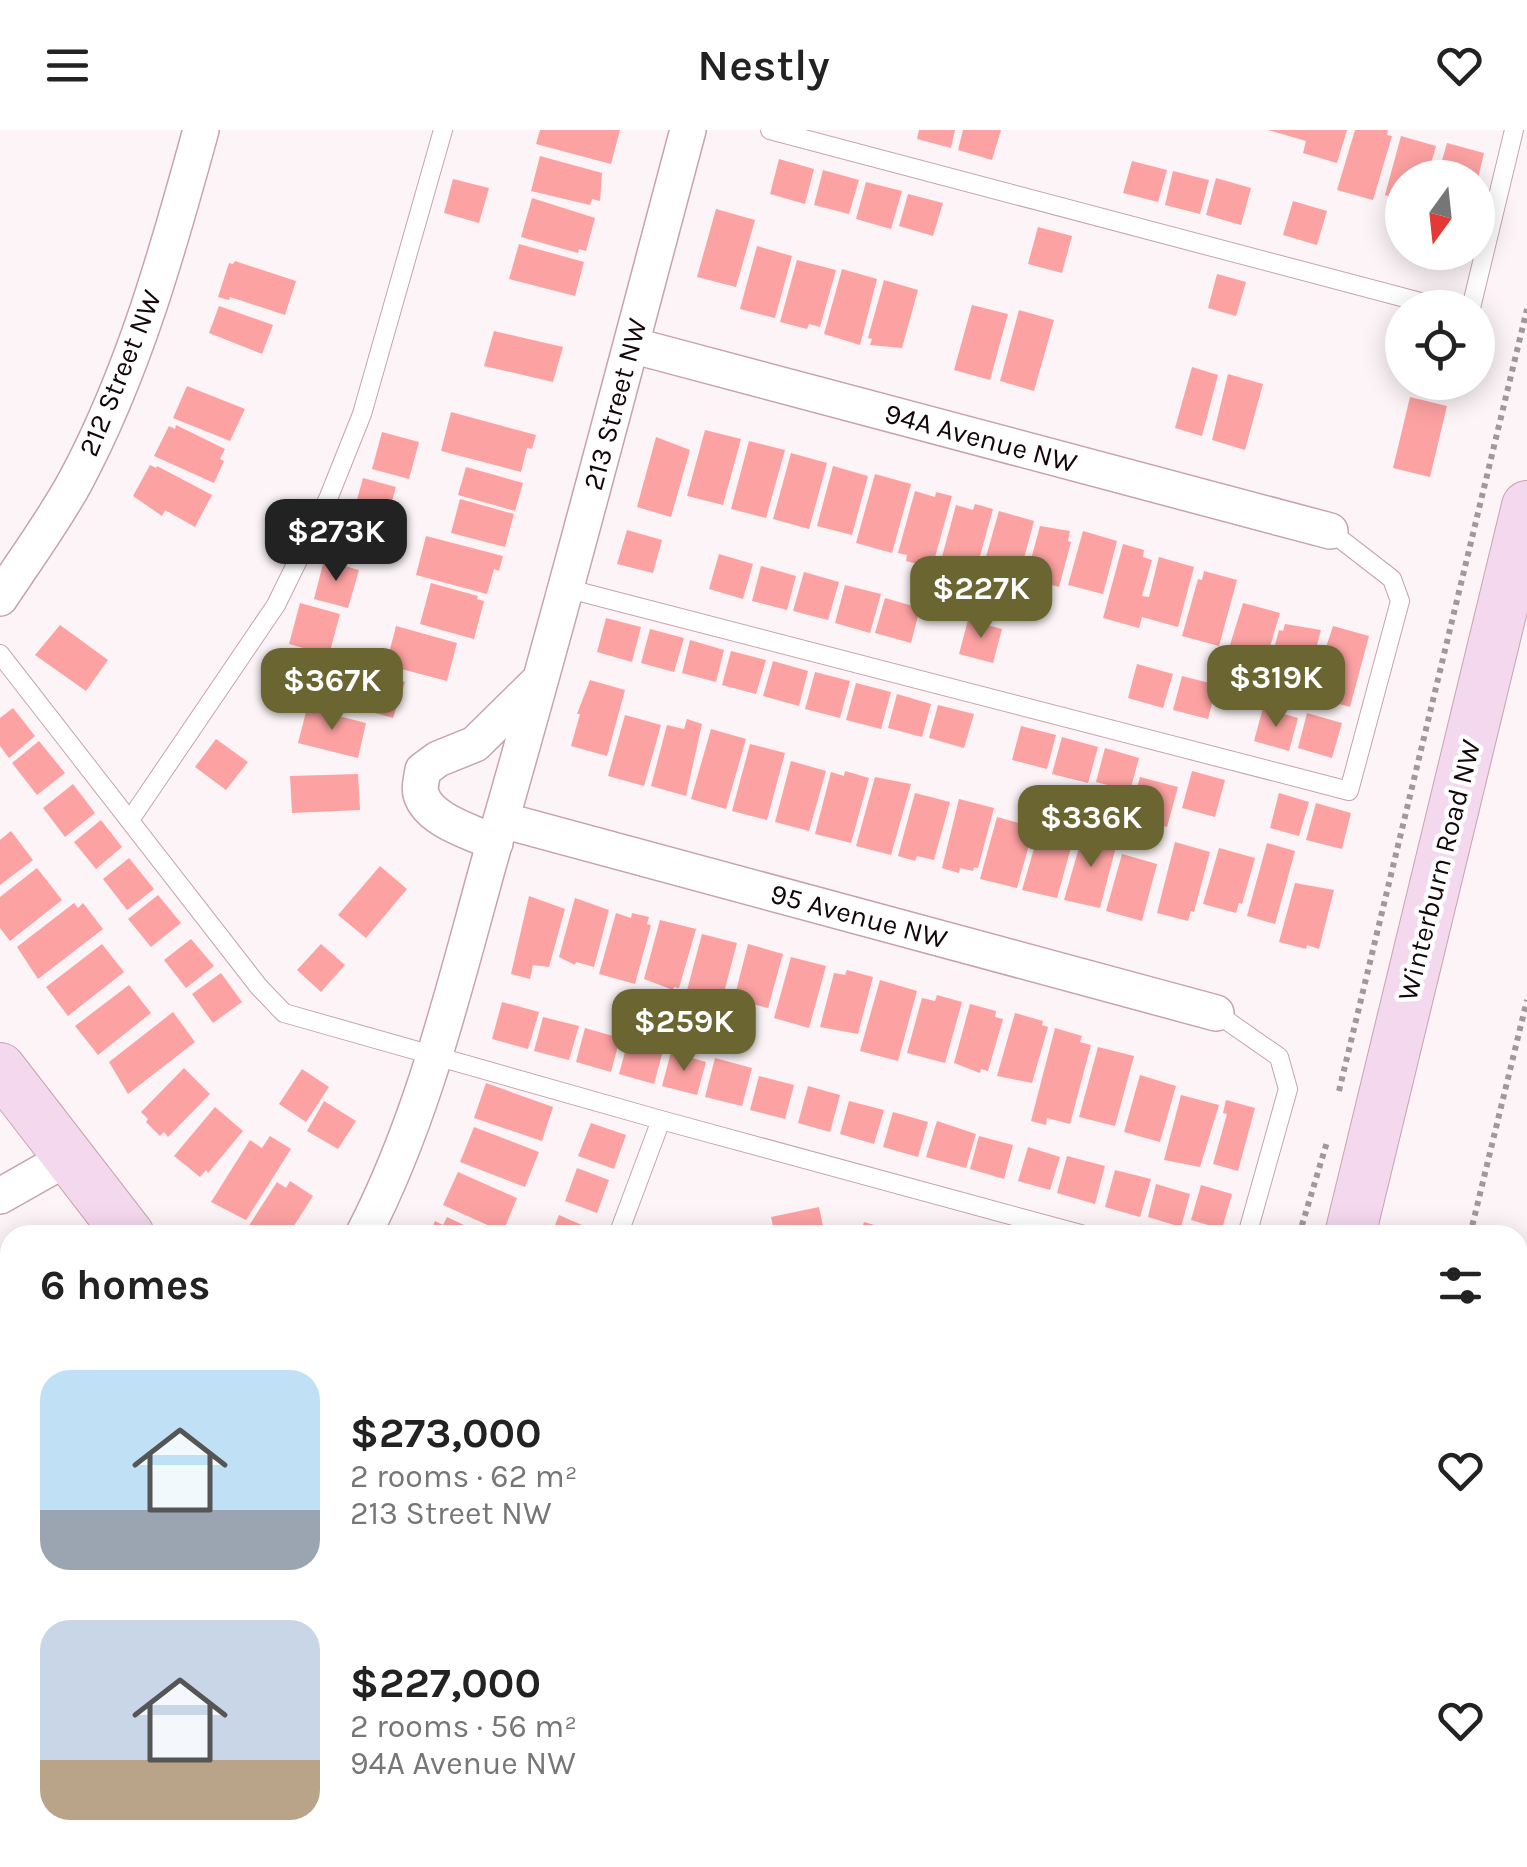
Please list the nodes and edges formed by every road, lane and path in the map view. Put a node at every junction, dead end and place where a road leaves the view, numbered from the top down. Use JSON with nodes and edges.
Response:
{"nodes":[{"id":1,"x":201,"y":130,"type":"edge"},
{"id":2,"x":443,"y":130,"type":"edge"},
{"id":3,"x":688,"y":130,"type":"edge"},
{"id":4,"x":770,"y":130,"type":"edge"},
{"id":5,"x":1514,"y":130,"type":"edge"},
{"id":6,"x":1475,"y":290,"type":"edge"},
{"id":7,"x":1385,"y":293,"type":"edge"},
{"id":8,"x":1527,"y":310,"type":"edge"},
{"id":9,"x":631,"y":345,"type":"junction"},
{"id":10,"x":1527,"y":506,"type":"edge"},
{"id":11,"x":1330,"y":530,"type":"joint"},
{"id":12,"x":565,"y":588,"type":"junction"},
{"id":13,"x":0,"y":598,"type":"edge"},
{"id":14,"x":0,"y":654,"type":"edge"},
{"id":15,"x":542,"y":678,"type":"junction"},
{"id":16,"x":130,"y":820,"type":"junction"},
{"id":17,"x":498,"y":831,"type":"junction"},
{"id":18,"x":1527,"y":1000,"type":"edge"},
{"id":19,"x":1216,"y":1013,"type":"joint"},
{"id":20,"x":435,"y":1057,"type":"junction"},
{"id":21,"x":0,"y":1068,"type":"edge"},
{"id":22,"x":1335,"y":1106,"type":"dead end"},
{"id":23,"x":661,"y":1120,"type":"junction"},
{"id":24,"x":1331,"y":1125,"type":"dead end"},
{"id":25,"x":69,"y":1157,"type":"junction"},
{"id":26,"x":0,"y":1196,"type":"edge"},
{"id":27,"x":121,"y":1225,"type":"edge"},
{"id":28,"x":368,"y":1225,"type":"edge"},
{"id":29,"x":622,"y":1225,"type":"edge"},
{"id":30,"x":1047,"y":1225,"type":"edge"},
{"id":31,"x":1250,"y":1225,"type":"edge"},
{"id":32,"x":1302,"y":1225,"type":"edge"},
{"id":33,"x":1352,"y":1225,"type":"edge"},
{"id":34,"x":1472,"y":1225,"type":"edge"}],
"edges":[{"from":1,"to":13,"type":"street","name":"212 Street NW"},
{"from":2,"to":16,"type":"lane"},
{"from":3,"to":9,"type":"street","name":"213 Street NW"},
{"from":4,"to":7,"type":"lane"},
{"from":5,"to":6,"type":"lane"},
{"from":8,"to":22,"type":"path"},
{"from":9,"to":11,"type":"street","name":"94A Avenue NW"},
{"from":9,"to":12,"type":"street","name":"213 Street NW"},
{"from":10,"to":33,"type":"main road","name":"Winterburn Road NW"},
{"from":11,"to":12,"type":"lane"},
{"from":12,"to":15,"type":"street","name":"213 Street NW"},
{"from":14,"to":16,"type":"lane"},
{"from":15,"to":17,"type":"street","name":"213 Street NW"},
{"from":15,"to":17,"type":"street"},
{"from":16,"to":20,"type":"lane"},
{"from":17,"to":19,"type":"street","name":"95 Avenue NW"},
{"from":17,"to":20,"type":"street","name":"213 Street NW"},
{"from":18,"to":34,"type":"path"},
{"from":19,"to":31,"type":"lane"},
{"from":20,"to":23,"type":"lane"},
{"from":20,"to":28,"type":"street","name":"213 Street NW"},
{"from":21,"to":25,"type":"main road"},
{"from":23,"to":29,"type":"lane"},
{"from":23,"to":30,"type":"lane"},
{"from":24,"to":32,"type":"path"},
{"from":25,"to":26,"type":"street"},
{"from":25,"to":27,"type":"main road"}]}
